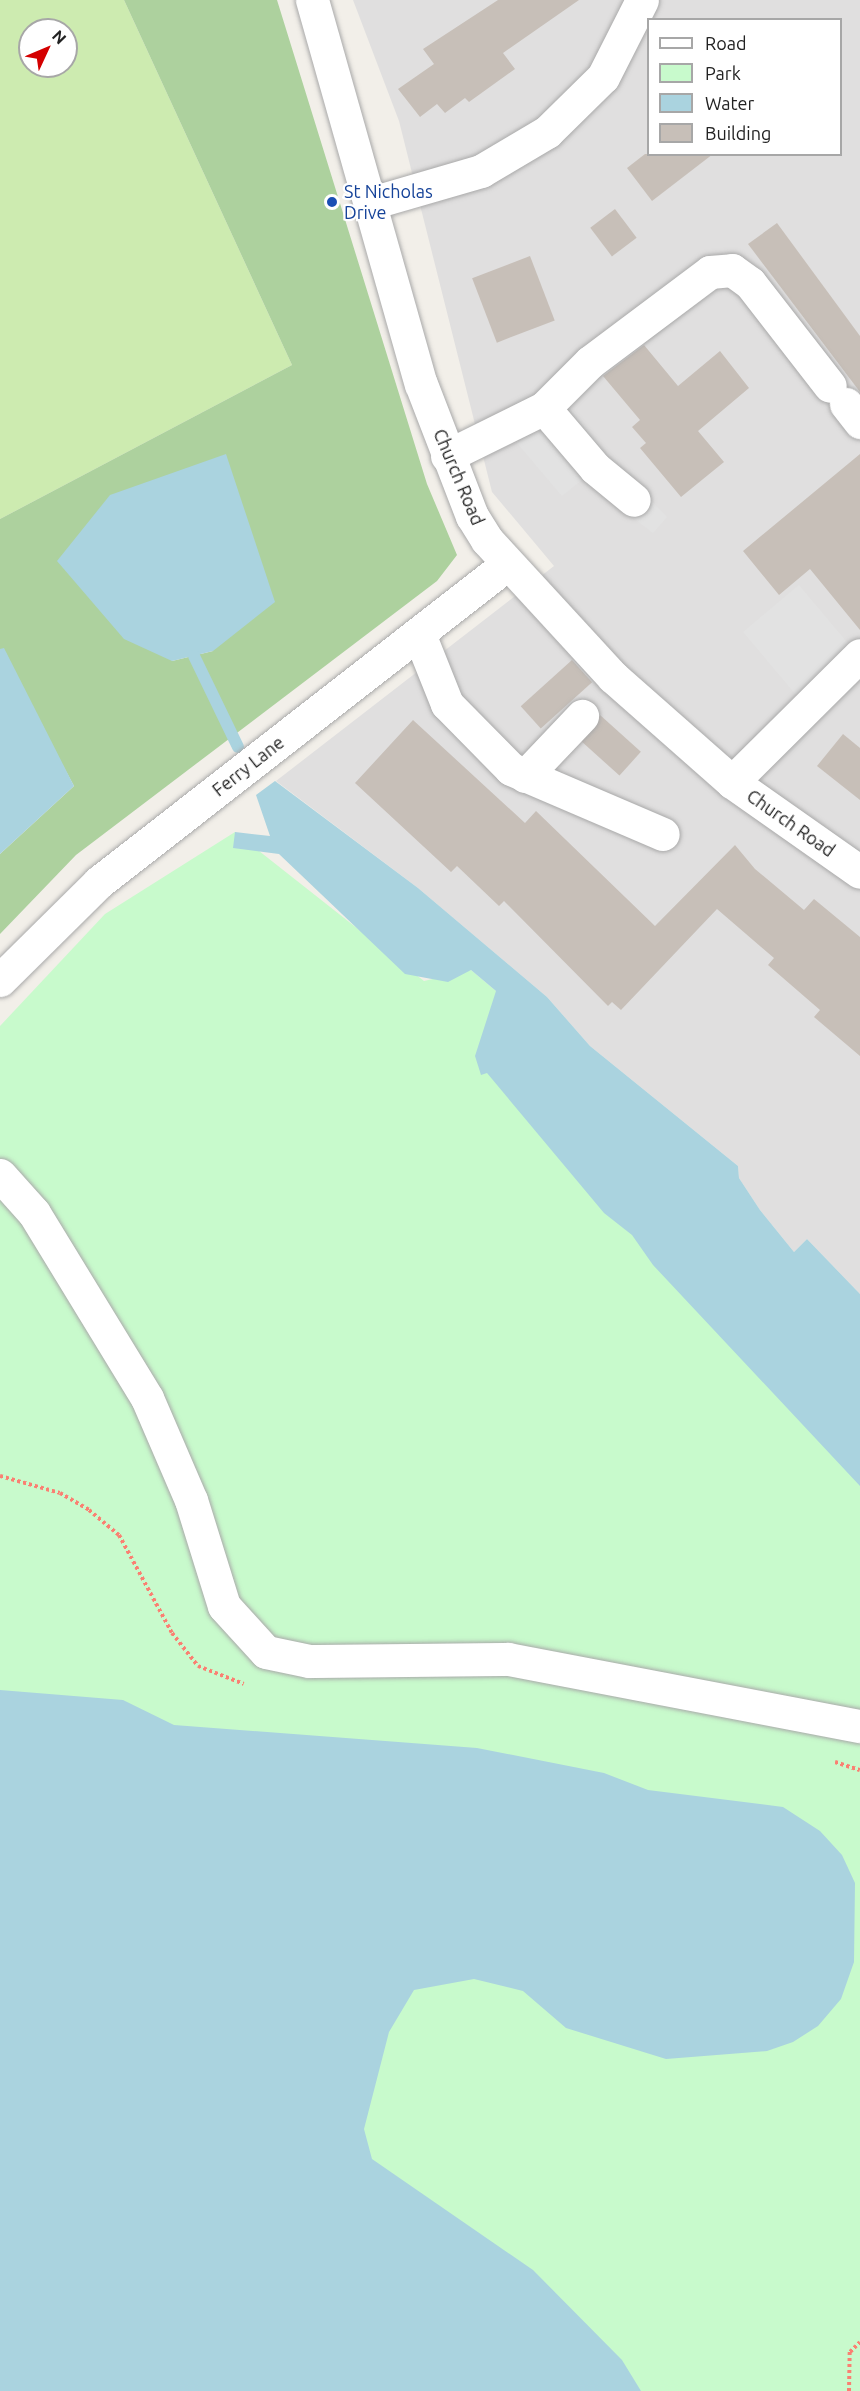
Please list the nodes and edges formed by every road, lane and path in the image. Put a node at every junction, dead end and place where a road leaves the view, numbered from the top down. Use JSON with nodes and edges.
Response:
{"nodes":[{"id":1,"x":312,"y":0,"type":"edge"},
{"id":2,"x":642,"y":0,"type":"edge"},
{"id":3,"x":371,"y":203,"type":"junction"},
{"id":4,"x":845,"y":404,"type":"edge"},
{"id":5,"x":544,"y":408,"type":"junction"},
{"id":6,"x":447,"y":456,"type":"junction"},
{"id":7,"x":634,"y":500,"type":"dead end"},
{"id":8,"x":506,"y":564,"type":"junction"},
{"id":9,"x":419,"y":634,"type":"junction"},
{"id":10,"x":860,"y":655,"type":"edge"},
{"id":11,"x":582,"y":716,"type":"dead end"},
{"id":12,"x":525,"y":776,"type":"junction"},
{"id":13,"x":732,"y":782,"type":"junction"},
{"id":14,"x":663,"y":834,"type":"dead end"},
{"id":15,"x":860,"y":872,"type":"edge"},
{"id":16,"x":0,"y":980,"type":"edge"},
{"id":17,"x":0,"y":1175,"type":"edge"},
{"id":18,"x":0,"y":1476,"type":"edge"},
{"id":19,"x":60,"y":1493,"type":"dead end"},
{"id":20,"x":860,"y":1726,"type":"edge"},
{"id":21,"x":860,"y":2342,"type":"edge"},
{"id":22,"x":849,"y":2391,"type":"edge"}],
"edges":[{"from":1,"to":3,"type":"street","name":"Church Road"},
{"from":2,"to":3,"type":"street"},
{"from":3,"to":6,"type":"street","name":"Church Road"},
{"from":4,"to":5,"type":"street"},
{"from":5,"to":6,"type":"street"},
{"from":5,"to":7,"type":"street"},
{"from":6,"to":8,"type":"street","name":"Church Road"},
{"from":8,"to":9,"type":"street","name":"Ferry Lane"},
{"from":8,"to":13,"type":"street","name":"Church Road"},
{"from":9,"to":12,"type":"street"},
{"from":9,"to":16,"type":"street","name":"Ferry Lane"},
{"from":10,"to":13,"type":"street"},
{"from":11,"to":12,"type":"street"},
{"from":12,"to":14,"type":"street"},
{"from":13,"to":15,"type":"street","name":"Church Road"},
{"from":17,"to":20,"type":"street"},
{"from":18,"to":19,"type":"path"},
{"from":21,"to":22,"type":"path"}]}
